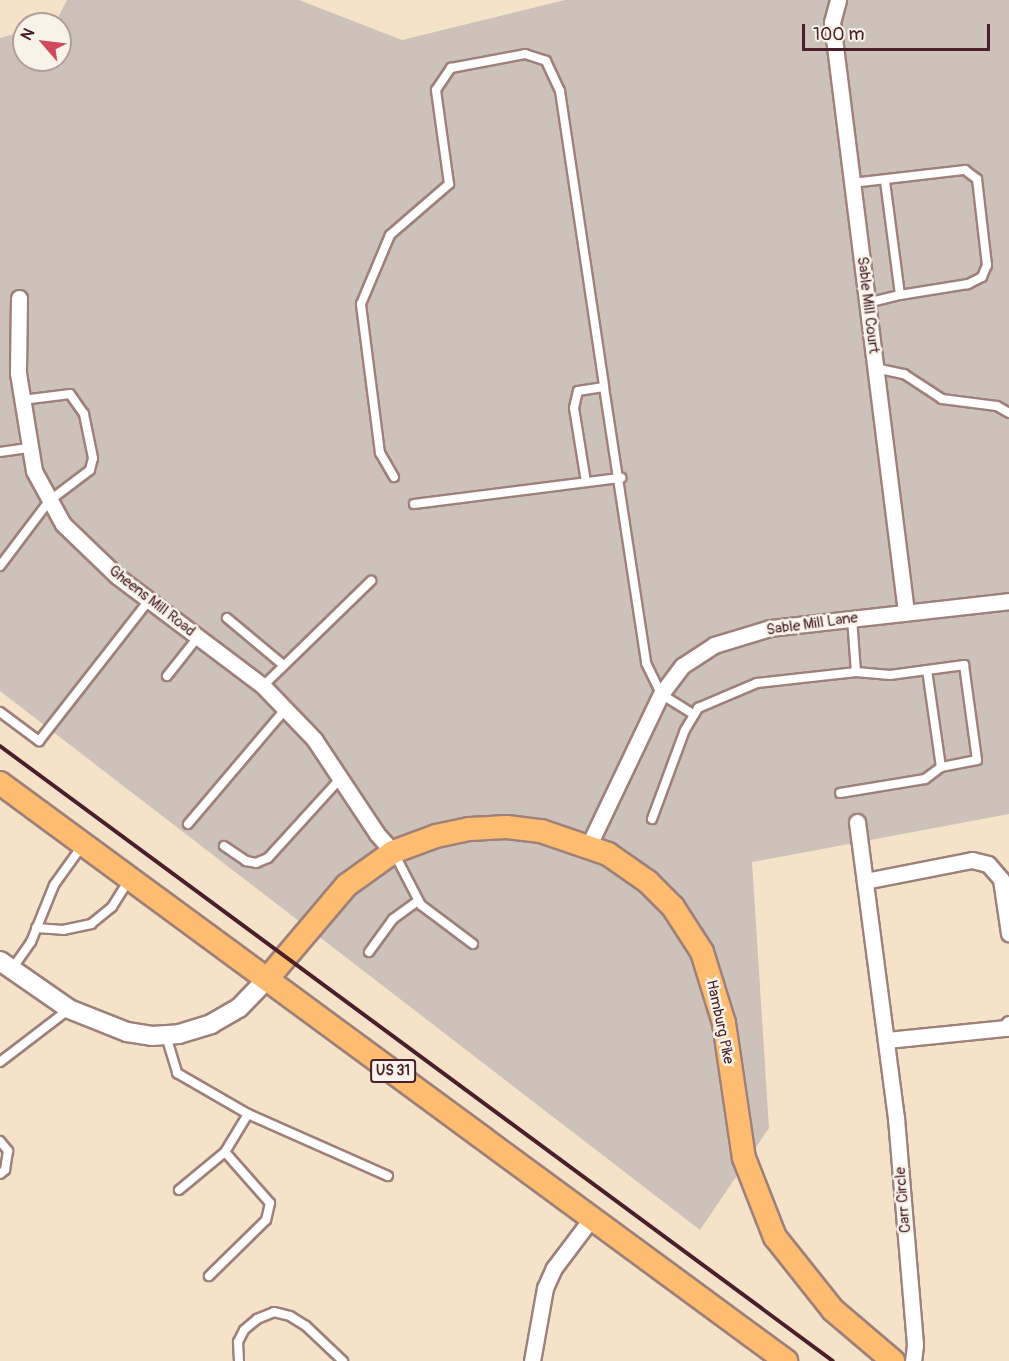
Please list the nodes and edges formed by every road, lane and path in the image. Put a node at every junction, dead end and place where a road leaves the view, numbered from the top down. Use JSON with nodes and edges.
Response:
{"nodes":[{"id":1,"x":838,"y":0,"type":"edge"},
{"id":2,"x":885,"y":181,"type":"junction"},
{"id":3,"x":852,"y":183,"type":"junction"},
{"id":4,"x":900,"y":295,"type":"junction"},
{"id":5,"x":19,"y":298,"type":"dead end"},
{"id":6,"x":867,"y":303,"type":"junction"},
{"id":7,"x":876,"y":368,"type":"junction"},
{"id":8,"x":604,"y":387,"type":"junction"},
{"id":9,"x":22,"y":400,"type":"junction"},
{"id":10,"x":1009,"y":413,"type":"edge"},
{"id":11,"x":30,"y":448,"type":"junction"},
{"id":12,"x":0,"y":452,"type":"edge"},
{"id":13,"x":394,"y":477,"type":"dead end"},
{"id":14,"x":621,"y":478,"type":"junction"},
{"id":15,"x":586,"y":482,"type":"junction"},
{"id":16,"x":49,"y":501,"type":"junction"},
{"id":17,"x":414,"y":504,"type":"dead end"},
{"id":18,"x":0,"y":566,"type":"edge"},
{"id":19,"x":371,"y":581,"type":"dead end"},
{"id":20,"x":149,"y":600,"type":"junction"},
{"id":21,"x":1009,"y":601,"type":"edge"},
{"id":22,"x":906,"y":612,"type":"junction"},
{"id":23,"x":227,"y":618,"type":"dead end"},
{"id":24,"x":852,"y":618,"type":"junction"},
{"id":25,"x":198,"y":637,"type":"junction"},
{"id":26,"x":282,"y":664,"type":"junction"},
{"id":27,"x":927,"y":670,"type":"junction"},
{"id":28,"x":856,"y":672,"type":"junction"},
{"id":29,"x":167,"y":676,"type":"dead end"},
{"id":30,"x":263,"y":686,"type":"junction"},
{"id":31,"x":661,"y":694,"type":"junction"},
{"id":32,"x":284,"y":711,"type":"junction"},
{"id":33,"x":0,"y":712,"type":"edge"},
{"id":34,"x":694,"y":715,"type":"junction"},
{"id":35,"x":941,"y":767,"type":"junction"},
{"id":36,"x":341,"y":778,"type":"junction"},
{"id":37,"x":0,"y":783,"type":"edge"},
{"id":38,"x":840,"y":793,"type":"dead end"},
{"id":39,"x":652,"y":819,"type":"dead end"},
{"id":40,"x":857,"y":822,"type":"dead end"},
{"id":41,"x":188,"y":824,"type":"dead end"},
{"id":42,"x":85,"y":842,"type":"junction"},
{"id":43,"x":224,"y":846,"type":"dead end"},
{"id":44,"x":588,"y":846,"type":"junction"},
{"id":45,"x":393,"y":852,"type":"junction"},
{"id":46,"x":131,"y":876,"type":"junction"},
{"id":47,"x":865,"y":881,"type":"junction"},
{"id":48,"x":418,"y":901,"type":"junction"},
{"id":49,"x":36,"y":928,"type":"junction"},
{"id":50,"x":1009,"y":933,"type":"edge"},
{"id":51,"x":473,"y":944,"type":"dead end"},
{"id":52,"x":369,"y":952,"type":"dead end"},
{"id":53,"x":6,"y":965,"type":"edge"},
{"id":54,"x":268,"y":978,"type":"junction"},
{"id":55,"x":69,"y":1009,"type":"junction"},
{"id":56,"x":1009,"y":1024,"type":"edge"},
{"id":57,"x":165,"y":1035,"type":"junction"},
{"id":58,"x":887,"y":1040,"type":"junction"},
{"id":59,"x":0,"y":1062,"type":"edge"},
{"id":60,"x":248,"y":1114,"type":"junction"},
{"id":61,"x":0,"y":1141,"type":"edge"},
{"id":62,"x":225,"y":1152,"type":"junction"},
{"id":63,"x":0,"y":1174,"type":"edge"},
{"id":64,"x":388,"y":1176,"type":"dead end"},
{"id":65,"x":180,"y":1190,"type":"dead end"},
{"id":66,"x":591,"y":1219,"type":"junction"},
{"id":67,"x":209,"y":1276,"type":"dead end"},
{"id":68,"x":773,"y":1355,"type":"edge"},
{"id":69,"x":238,"y":1361,"type":"edge"},
{"id":70,"x":342,"y":1361,"type":"edge"},
{"id":71,"x":532,"y":1361,"type":"edge"},
{"id":72,"x":893,"y":1361,"type":"edge"},
{"id":73,"x":913,"y":1361,"type":"edge"}],
"edges":[{"from":1,"to":3,"type":"street","name":"Sable Mill Court"},
{"from":2,"to":3,"type":"lane"},
{"from":2,"to":4,"type":"lane"},
{"from":2,"to":4,"type":"lane"},
{"from":3,"to":6,"type":"street","name":"Sable Mill Court"},
{"from":4,"to":6,"type":"lane"},
{"from":5,"to":9,"type":"street","name":"Gheens Mill Road"},
{"from":6,"to":7,"type":"street","name":"Sable Mill Court"},
{"from":7,"to":10,"type":"lane"},
{"from":7,"to":22,"type":"street","name":"Sable Mill Court"},
{"from":8,"to":13,"type":"lane"},
{"from":8,"to":14,"type":"lane"},
{"from":8,"to":15,"type":"lane"},
{"from":9,"to":11,"type":"street","name":"Gheens Mill Road"},
{"from":9,"to":16,"type":"lane"},
{"from":11,"to":12,"type":"lane"},
{"from":11,"to":16,"type":"street","name":"Gheens Mill Road"},
{"from":14,"to":15,"type":"lane"},
{"from":14,"to":31,"type":"lane"},
{"from":15,"to":17,"type":"lane"},
{"from":16,"to":18,"type":"lane"},
{"from":16,"to":20,"type":"street","name":"Gheens Mill Road"},
{"from":19,"to":26,"type":"lane"},
{"from":20,"to":25,"type":"street","name":"Gheens Mill Road"},
{"from":20,"to":33,"type":"lane"},
{"from":21,"to":22,"type":"street","name":"Sable Mill Lane"},
{"from":22,"to":24,"type":"street","name":"Sable Mill Lane"},
{"from":23,"to":26,"type":"lane"},
{"from":24,"to":28,"type":"lane"},
{"from":24,"to":31,"type":"street","name":"Sable Mill Lane"},
{"from":25,"to":29,"type":"lane"},
{"from":25,"to":30,"type":"street","name":"Gheens Mill Road"},
{"from":26,"to":30,"type":"lane"},
{"from":27,"to":28,"type":"lane"},
{"from":27,"to":35,"type":"lane"},
{"from":27,"to":35,"type":"lane"},
{"from":28,"to":34,"type":"lane"},
{"from":30,"to":32,"type":"street","name":"Gheens Mill Road"},
{"from":31,"to":34,"type":"lane"},
{"from":31,"to":44,"type":"street","name":"Sable Mill Lane"},
{"from":32,"to":36,"type":"street","name":"Gheens Mill Road"},
{"from":32,"to":41,"type":"lane"},
{"from":34,"to":39,"type":"lane"},
{"from":35,"to":38,"type":"lane"},
{"from":36,"to":43,"type":"lane"},
{"from":36,"to":45,"type":"street","name":"Gheens Mill Road"},
{"from":37,"to":42,"type":"main road","number":"US 31"},
{"from":40,"to":47,"type":"street","name":"Carr Circle"},
{"from":42,"to":46,"type":"main road","number":"US 31"},
{"from":42,"to":49,"type":"lane"},
{"from":44,"to":45,"type":"main road","name":"Hamburg Pike"},
{"from":44,"to":72,"type":"main road","name":"Hamburg Pike"},
{"from":45,"to":48,"type":"lane"},
{"from":45,"to":54,"type":"main road","name":"Hamburg Pike"},
{"from":46,"to":49,"type":"lane"},
{"from":46,"to":54,"type":"main road","number":"US 31"},
{"from":47,"to":50,"type":"street"},
{"from":47,"to":58,"type":"street","name":"Carr Circle"},
{"from":48,"to":51,"type":"lane"},
{"from":48,"to":52,"type":"lane"},
{"from":49,"to":53,"type":"lane"},
{"from":53,"to":55,"type":"street"},
{"from":54,"to":57,"type":"street"},
{"from":54,"to":66,"type":"main road","number":"US 31"},
{"from":55,"to":57,"type":"street"},
{"from":55,"to":59,"type":"lane"},
{"from":56,"to":58,"type":"street"},
{"from":57,"to":60,"type":"lane"},
{"from":58,"to":73,"type":"street","name":"Carr Circle"},
{"from":60,"to":62,"type":"lane"},
{"from":60,"to":64,"type":"lane"},
{"from":61,"to":63,"type":"lane"},
{"from":62,"to":65,"type":"lane"},
{"from":62,"to":67,"type":"lane"},
{"from":66,"to":68,"type":"main road","number":"US 31"},
{"from":66,"to":71,"type":"street"},
{"from":69,"to":70,"type":"lane"}]}
